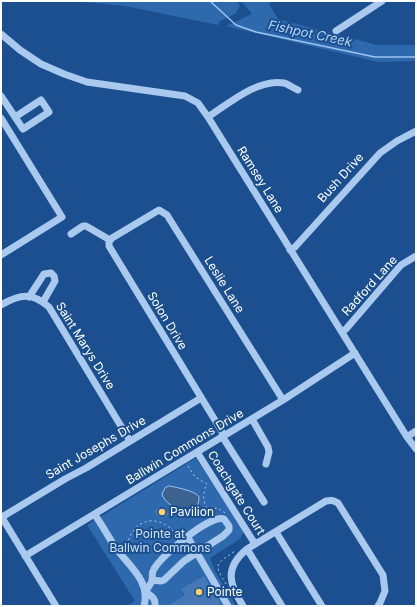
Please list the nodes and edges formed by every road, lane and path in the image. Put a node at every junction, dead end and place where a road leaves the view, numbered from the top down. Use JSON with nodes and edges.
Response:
{"nodes":[{"id":1,"x":382,"y":1,"type":"edge"},
{"id":2,"x":336,"y":31,"type":"dead end"},
{"id":3,"x":1,"y":34,"type":"edge"},
{"id":4,"x":298,"y":90,"type":"dead end"},
{"id":5,"x":1,"y":96,"type":"edge"},
{"id":6,"x":15,"y":117,"type":"junction"},
{"id":7,"x":208,"y":117,"type":"junction"},
{"id":8,"x":1,"y":118,"type":"edge"},
{"id":9,"x":416,"y":131,"type":"edge"},
{"id":10,"x":71,"y":234,"type":"dead end"},
{"id":11,"x":110,"y":240,"type":"junction"},
{"id":12,"x":290,"y":250,"type":"junction"},
{"id":13,"x":1,"y":255,"type":"edge"},
{"id":14,"x":416,"y":256,"type":"edge"},
{"id":15,"x":30,"y":297,"type":"junction"},
{"id":16,"x":43,"y":302,"type":"junction"},
{"id":17,"x":1,"y":305,"type":"edge"},
{"id":18,"x":342,"y":332,"type":"junction"},
{"id":19,"x":355,"y":353,"type":"junction"},
{"id":20,"x":202,"y":398,"type":"junction"},
{"id":21,"x":283,"y":400,"type":"junction"},
{"id":22,"x":252,"y":419,"type":"junction"},
{"id":23,"x":416,"y":431,"type":"edge"},
{"id":24,"x":223,"y":436,"type":"junction"},
{"id":25,"x":407,"y":437,"type":"junction"},
{"id":26,"x":130,"y":441,"type":"junction"},
{"id":27,"x":416,"y":449,"type":"edge"},
{"id":28,"x":197,"y":452,"type":"junction"},
{"id":29,"x":266,"y":464,"type":"dead end"},
{"id":30,"x":264,"y":502,"type":"dead end"},
{"id":31,"x":95,"y":515,"type":"junction"},
{"id":32,"x":1,"y":516,"type":"edge"},
{"id":33,"x":276,"y":532,"type":"junction"},
{"id":34,"x":177,"y":534,"type":"dead end"},
{"id":35,"x":188,"y":536,"type":"junction"},
{"id":36,"x":255,"y":544,"type":"junction"},
{"id":37,"x":127,"y":545,"type":"dead end"},
{"id":38,"x":247,"y":549,"type":"junction"},
{"id":39,"x":197,"y":552,"type":"junction"},
{"id":40,"x":25,"y":556,"type":"junction"},
{"id":41,"x":152,"y":580,"type":"junction"},
{"id":42,"x":146,"y":592,"type":"junction"},
{"id":43,"x":56,"y":606,"type":"edge"},
{"id":44,"x":144,"y":606,"type":"edge"},
{"id":45,"x":154,"y":606,"type":"edge"},
{"id":46,"x":228,"y":606,"type":"edge"},
{"id":47,"x":243,"y":606,"type":"edge"},
{"id":48,"x":282,"y":606,"type":"edge"},
{"id":49,"x":322,"y":606,"type":"edge"},
{"id":50,"x":378,"y":606,"type":"edge"}],
"edges":[{"from":1,"to":2,"type":"street"},
{"from":3,"to":7,"type":"street","name":"Ramsey Lane"},
{"from":4,"to":7,"type":"street"},
{"from":5,"to":6,"type":"street"},
{"from":6,"to":6,"type":"street"},
{"from":7,"to":12,"type":"street","name":"Ramsey Lane"},
{"from":8,"to":13,"type":"street"},
{"from":9,"to":12,"type":"street","name":"Bush Drive"},
{"from":10,"to":11,"type":"street"},
{"from":11,"to":20,"type":"street","name":"Solon Drive"},
{"from":11,"to":21,"type":"street","name":"Leslie Lane"},
{"from":12,"to":18,"type":"street","name":"Ramsey Lane"},
{"from":14,"to":18,"type":"street","name":"Radford Lane"},
{"from":15,"to":16,"type":"street","name":"Saint Marys Drive"},
{"from":15,"to":16,"type":"street","name":"Saint Marys Drive"},
{"from":15,"to":17,"type":"street"},
{"from":16,"to":26,"type":"street","name":"Saint Marys Drive"},
{"from":18,"to":19,"type":"street","name":"Ramsey Lane"},
{"from":19,"to":21,"type":"street","name":"Ballwin Commons Drive"},
{"from":19,"to":25,"type":"street","name":"Ramsey Lane"},
{"from":20,"to":24,"type":"street","name":"Solon Drive"},
{"from":20,"to":26,"type":"street","name":"Saint Josephs Drive"},
{"from":21,"to":22,"type":"street","name":"Ballwin Commons Drive"},
{"from":22,"to":24,"type":"street","name":"Ballwin Commons Drive"},
{"from":22,"to":29,"type":"street"},
{"from":23,"to":25,"type":"street"},
{"from":24,"to":28,"type":"street","name":"Ballwin Commons Drive"},
{"from":24,"to":30,"type":"street","name":"Solon Drive"},
{"from":25,"to":27,"type":"street","name":"Ramsey Lane"},
{"from":26,"to":32,"type":"street","name":"Saint Josephs Drive"},
{"from":28,"to":31,"type":"street","name":"Ballwin Commons Drive"},
{"from":28,"to":36,"type":"street","name":"Coachgate Court"},
{"from":31,"to":40,"type":"street","name":"Ballwin Commons Drive"},
{"from":31,"to":42,"type":"street"},
{"from":32,"to":40,"type":"street"},
{"from":33,"to":36,"type":"street","name":"Coachgate Court"},
{"from":33,"to":49,"type":"street"},
{"from":33,"to":50,"type":"street","name":"Coachgate Court"},
{"from":34,"to":37,"type":"path"},
{"from":35,"to":39,"type":"street"},
{"from":35,"to":39,"type":"street"},
{"from":35,"to":41,"type":"street"},
{"from":36,"to":38,"type":"street","name":"Coachgate Court"},
{"from":38,"to":47,"type":"street","name":"Coachgate Court"},
{"from":38,"to":48,"type":"street"},
{"from":39,"to":41,"type":"street"},
{"from":39,"to":46,"type":"street"},
{"from":40,"to":43,"type":"street"},
{"from":41,"to":42,"type":"street"},
{"from":42,"to":44,"type":"street"},
{"from":42,"to":45,"type":"street"}]}
